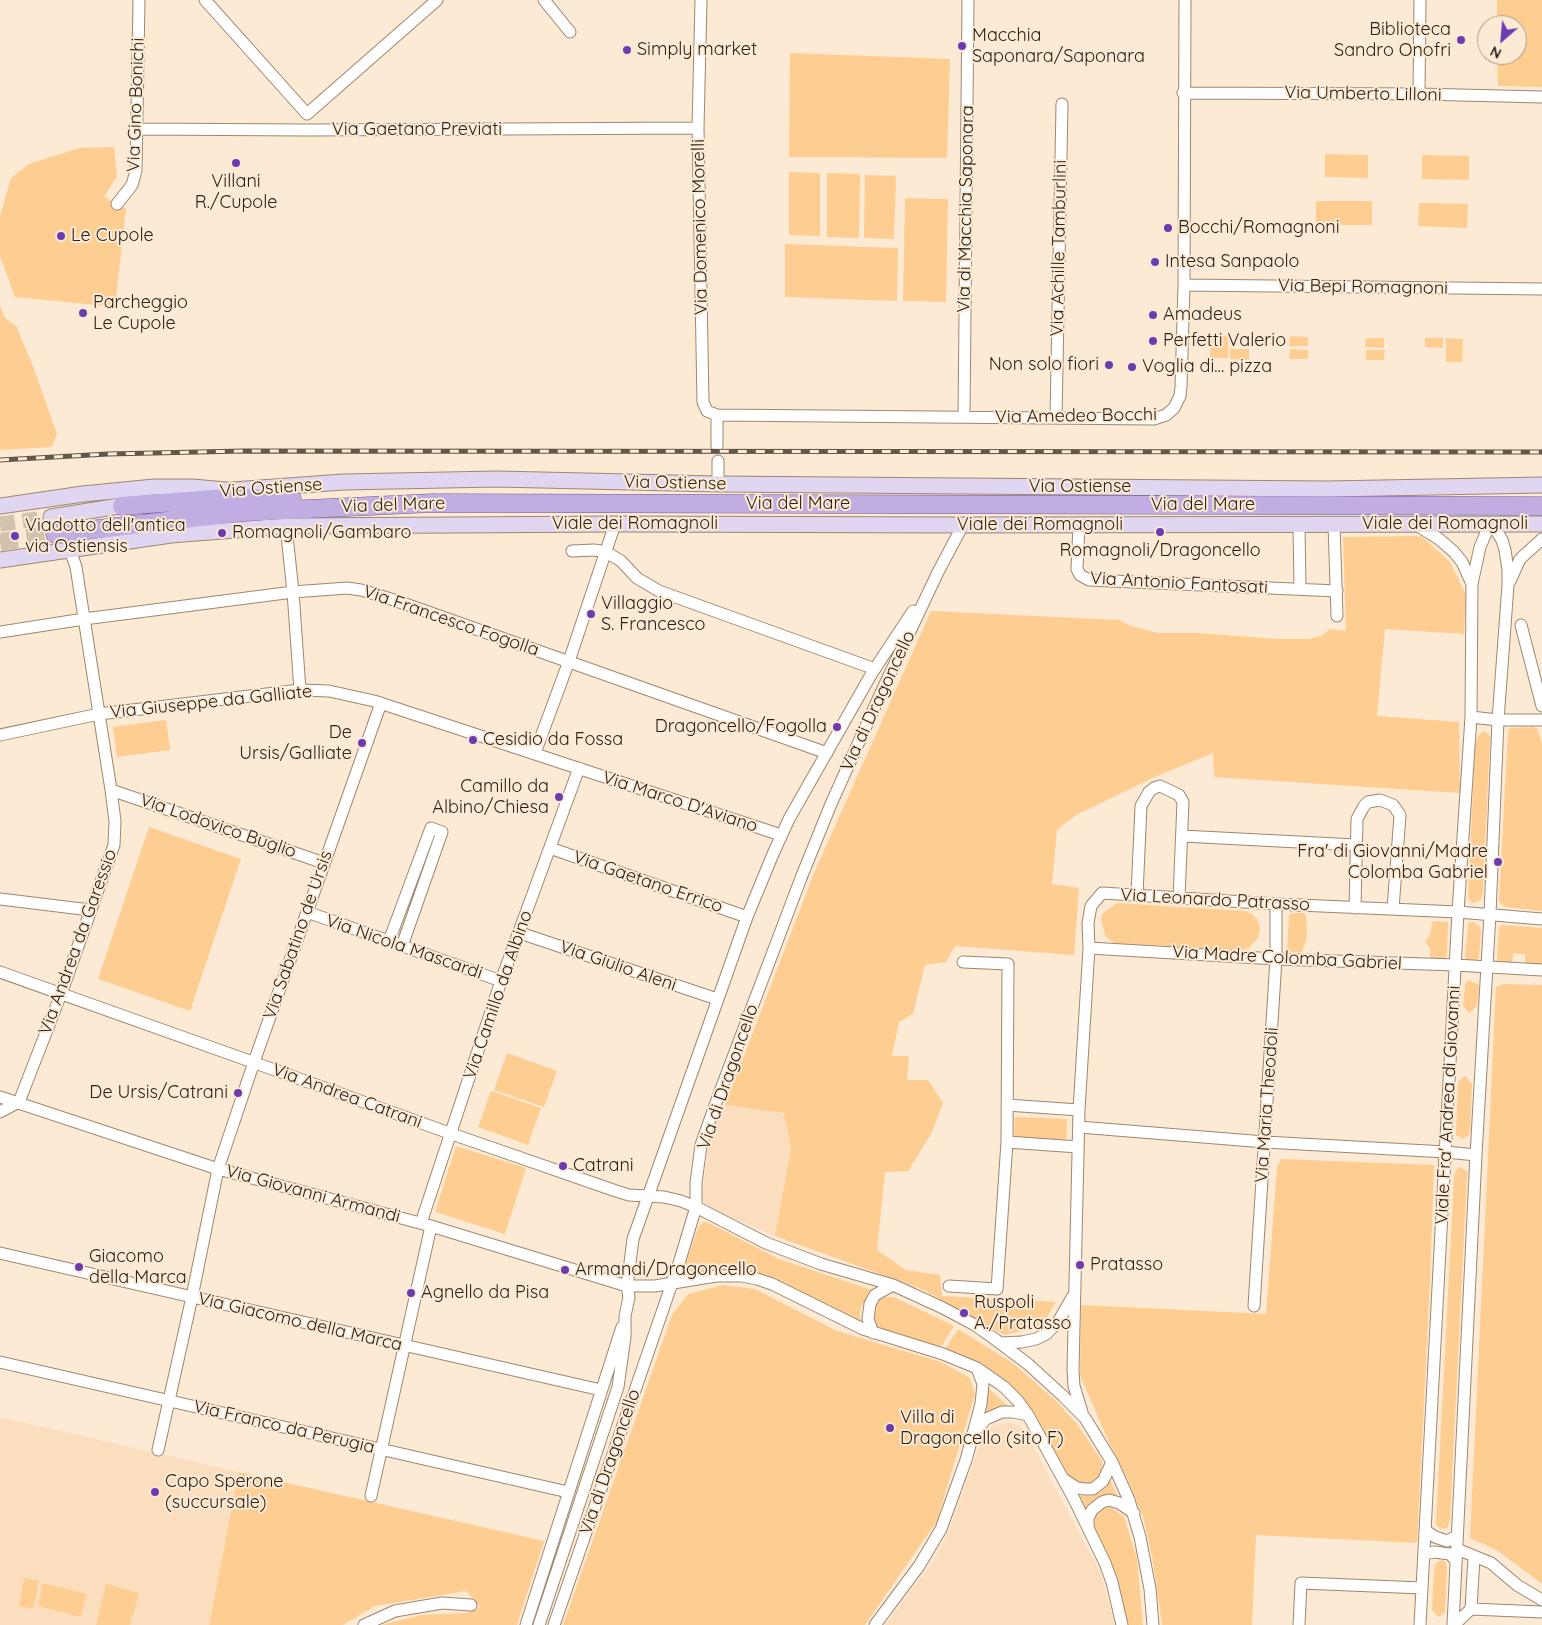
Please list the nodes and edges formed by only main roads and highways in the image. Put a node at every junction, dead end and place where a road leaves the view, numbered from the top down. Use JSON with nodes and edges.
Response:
{"nodes":[{"id":1,"x":1542,"y":485,"type":"edge"},
{"id":2,"x":226,"y":490,"type":"junction"},
{"id":3,"x":432,"y":502,"type":"junction"},
{"id":4,"x":0,"y":506,"type":"edge"},
{"id":5,"x":122,"y":506,"type":"junction"},
{"id":6,"x":1542,"y":506,"type":"edge"},
{"id":7,"x":1542,"y":524,"type":"edge"},
{"id":8,"x":53,"y":526,"type":"joint"},
{"id":9,"x":0,"y":560,"type":"edge"}],
"edges":[{"from":1,"to":2,"type":"main road","name":"Via Ostiense"},
{"from":2,"to":4,"type":"main road"},
{"from":2,"to":5,"type":"main road","name":"Via Ostiense"},
{"from":3,"to":5,"type":"main road"},
{"from":3,"to":6,"type":"main road","name":"Via del Mare"},
{"from":3,"to":8,"type":"main road","name":"Via del Mare"},
{"from":5,"to":8,"type":"main road","name":"Via Ostiense"},
{"from":7,"to":9,"type":"main road","name":"Viale dei Romagnoli"}]}
